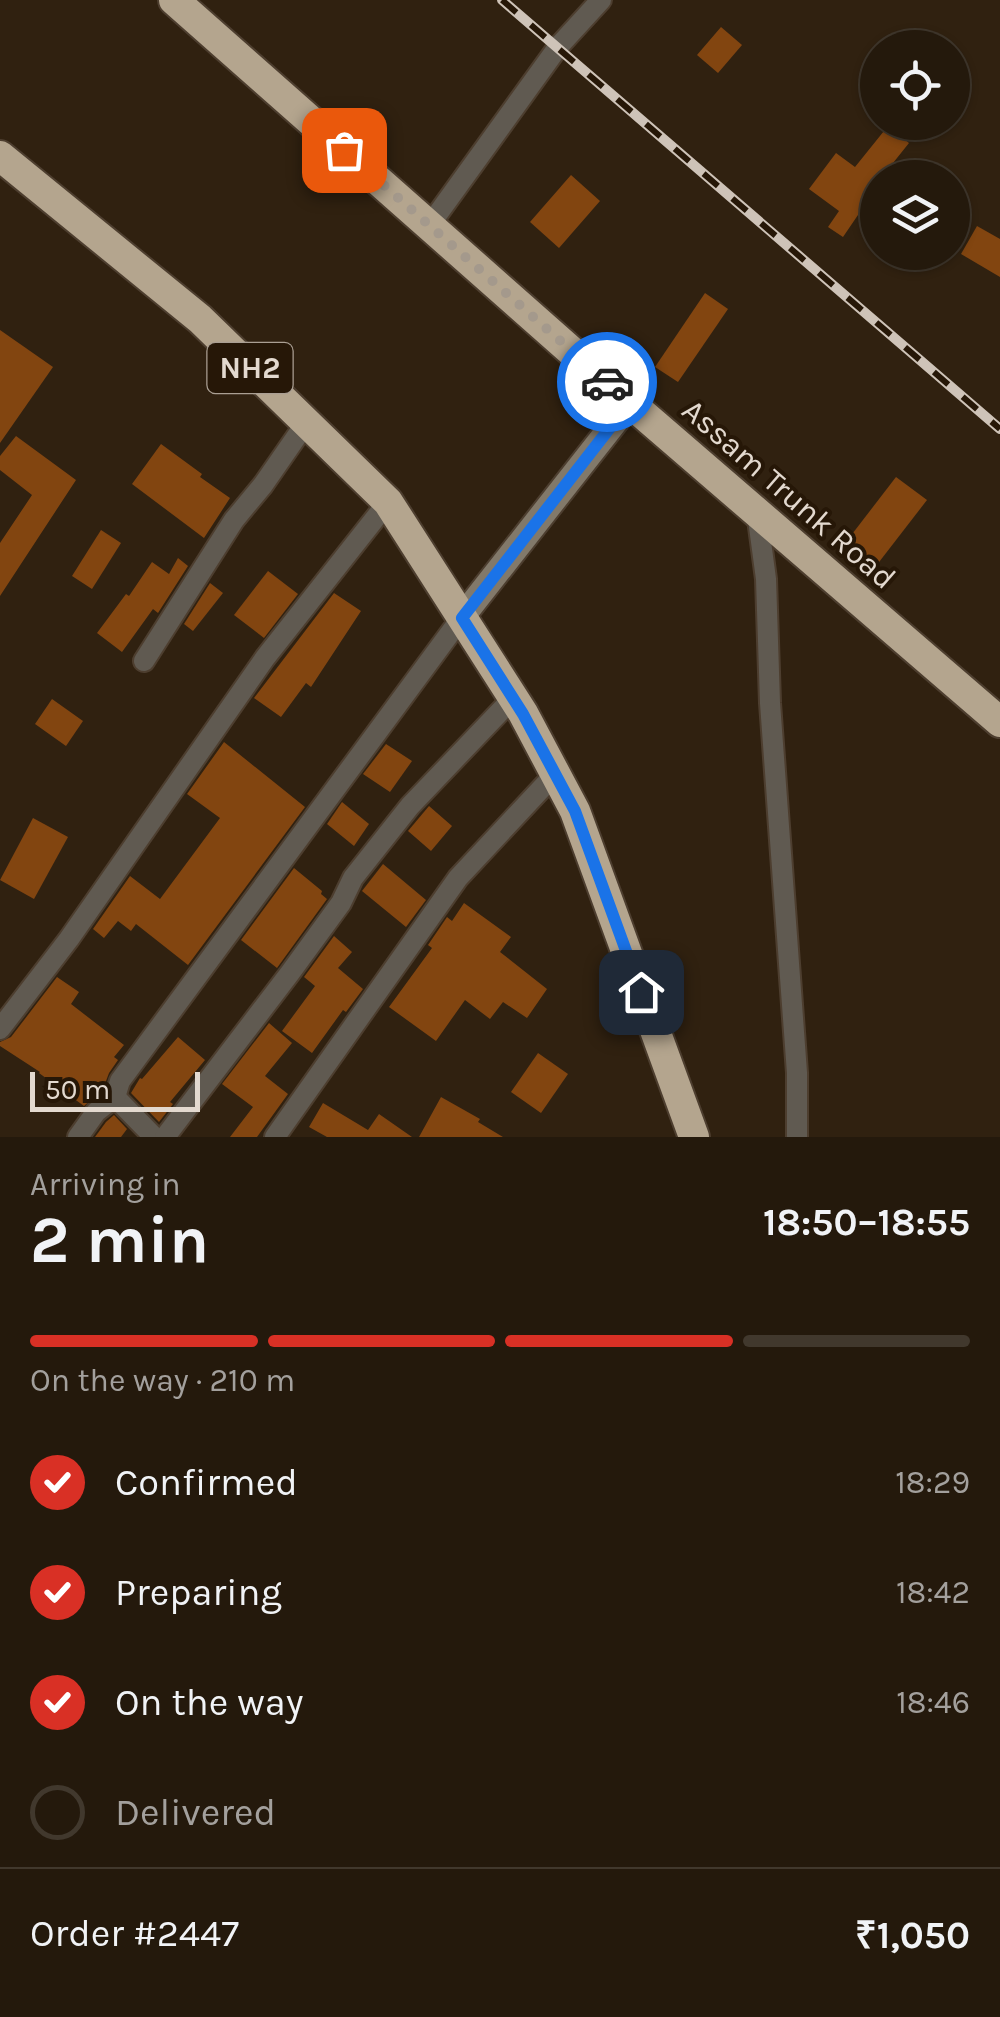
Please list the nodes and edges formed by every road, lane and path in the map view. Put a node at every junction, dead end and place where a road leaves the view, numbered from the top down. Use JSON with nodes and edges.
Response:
{"nodes":[{"id":1,"x":174,"y":0,"type":"edge"},
{"id":2,"x":601,"y":0,"type":"edge"},
{"id":3,"x":0,"y":156,"type":"edge"},
{"id":4,"x":429,"y":226,"type":"junction"},
{"id":5,"x":630,"y":402,"type":"junction"},
{"id":6,"x":306,"y":423,"type":"junction"},
{"id":7,"x":388,"y":502,"type":"junction"},
{"id":8,"x":757,"y":512,"type":"junction"},
{"id":9,"x":462,"y":618,"type":"junction"},
{"id":10,"x":144,"y":660,"type":"dead end"},
{"id":11,"x":514,"y":698,"type":"junction"},
{"id":12,"x":1000,"y":722,"type":"edge"},
{"id":13,"x":555,"y":774,"type":"junction"},
{"id":14,"x":0,"y":1029,"type":"edge"},
{"id":15,"x":115,"y":1097,"type":"junction"},
{"id":16,"x":78,"y":1137,"type":"edge"},
{"id":17,"x":154,"y":1137,"type":"edge"},
{"id":18,"x":164,"y":1137,"type":"edge"},
{"id":19,"x":274,"y":1137,"type":"edge"},
{"id":20,"x":694,"y":1137,"type":"edge"},
{"id":21,"x":797,"y":1137,"type":"edge"}],
"edges":[{"from":1,"to":4,"type":"highway","name":"Assam Trunk Road"},
{"from":2,"to":4,"type":"street"},
{"from":3,"to":6,"type":"highway","number":"NH2"},
{"from":4,"to":5,"type":"highway","name":"Assam Trunk Road"},
{"from":5,"to":8,"type":"highway","name":"Assam Trunk Road"},
{"from":5,"to":9,"type":"street"},
{"from":6,"to":7,"type":"highway","number":"NH2"},
{"from":6,"to":10,"type":"street"},
{"from":7,"to":9,"type":"highway","number":"NH2"},
{"from":7,"to":14,"type":"street"},
{"from":8,"to":12,"type":"highway","name":"Assam Trunk Road"},
{"from":8,"to":21,"type":"street"},
{"from":9,"to":11,"type":"highway","number":"NH2"},
{"from":9,"to":15,"type":"street"},
{"from":11,"to":13,"type":"highway","number":"NH2"},
{"from":11,"to":18,"type":"street"},
{"from":13,"to":19,"type":"street"},
{"from":13,"to":20,"type":"highway","number":"NH2"},
{"from":15,"to":16,"type":"street"},
{"from":15,"to":17,"type":"street"}]}
